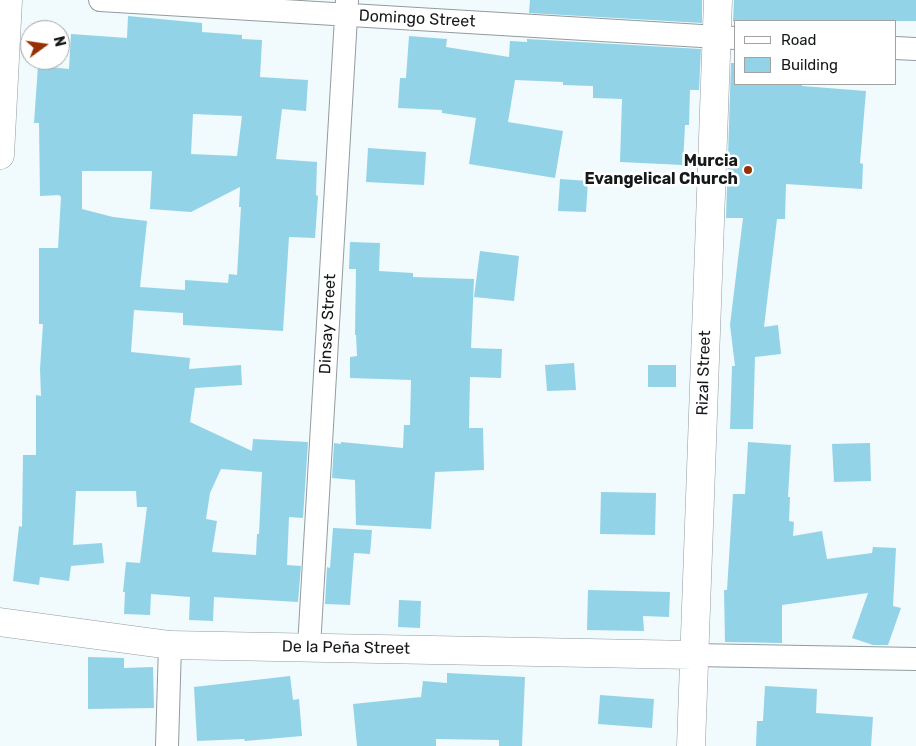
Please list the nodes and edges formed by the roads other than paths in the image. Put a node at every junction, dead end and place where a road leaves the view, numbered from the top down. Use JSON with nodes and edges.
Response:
{"nodes":[{"id":1,"x":8,"y":0,"type":"edge"},
{"id":2,"x":100,"y":0,"type":"edge"},
{"id":3,"x":718,"y":0,"type":"edge"},
{"id":4,"x":347,"y":7,"type":"edge"},
{"id":5,"x":726,"y":37,"type":"edge"},
{"id":6,"x":896,"y":48,"type":"edge"},
{"id":7,"x":916,"y":49,"type":"edge"},
{"id":8,"x":0,"y":155,"type":"edge"},
{"id":9,"x":0,"y":622,"type":"edge"},
{"id":10,"x":170,"y":645,"type":"junction"},
{"id":11,"x":309,"y":647,"type":"junction"},
{"id":12,"x":693,"y":655,"type":"junction"},
{"id":13,"x":916,"y":659,"type":"edge"},
{"id":14,"x":167,"y":746,"type":"edge"},
{"id":15,"x":691,"y":746,"type":"edge"}],
"edges":[{"from":1,"to":8,"type":"main road"},
{"from":2,"to":4,"type":"street","name":"Domingo Street"},
{"from":3,"to":5,"type":"main road","name":"Rizal Street"},
{"from":4,"to":5,"type":"street","name":"Domingo Street"},
{"from":4,"to":11,"type":"street","name":"Dinsay Street"},
{"from":5,"to":12,"type":"main road","name":"Rizal Street"},
{"from":6,"to":7,"type":"street"},
{"from":9,"to":10,"type":"main road","name":"De la Peña Street"},
{"from":10,"to":11,"type":"main road","name":"De la Peña Street"},
{"from":10,"to":14,"type":"street"},
{"from":11,"to":12,"type":"main road","name":"De la Peña Street"},
{"from":12,"to":13,"type":"street"},
{"from":12,"to":15,"type":"main road","name":"Rizal Street"}]}
